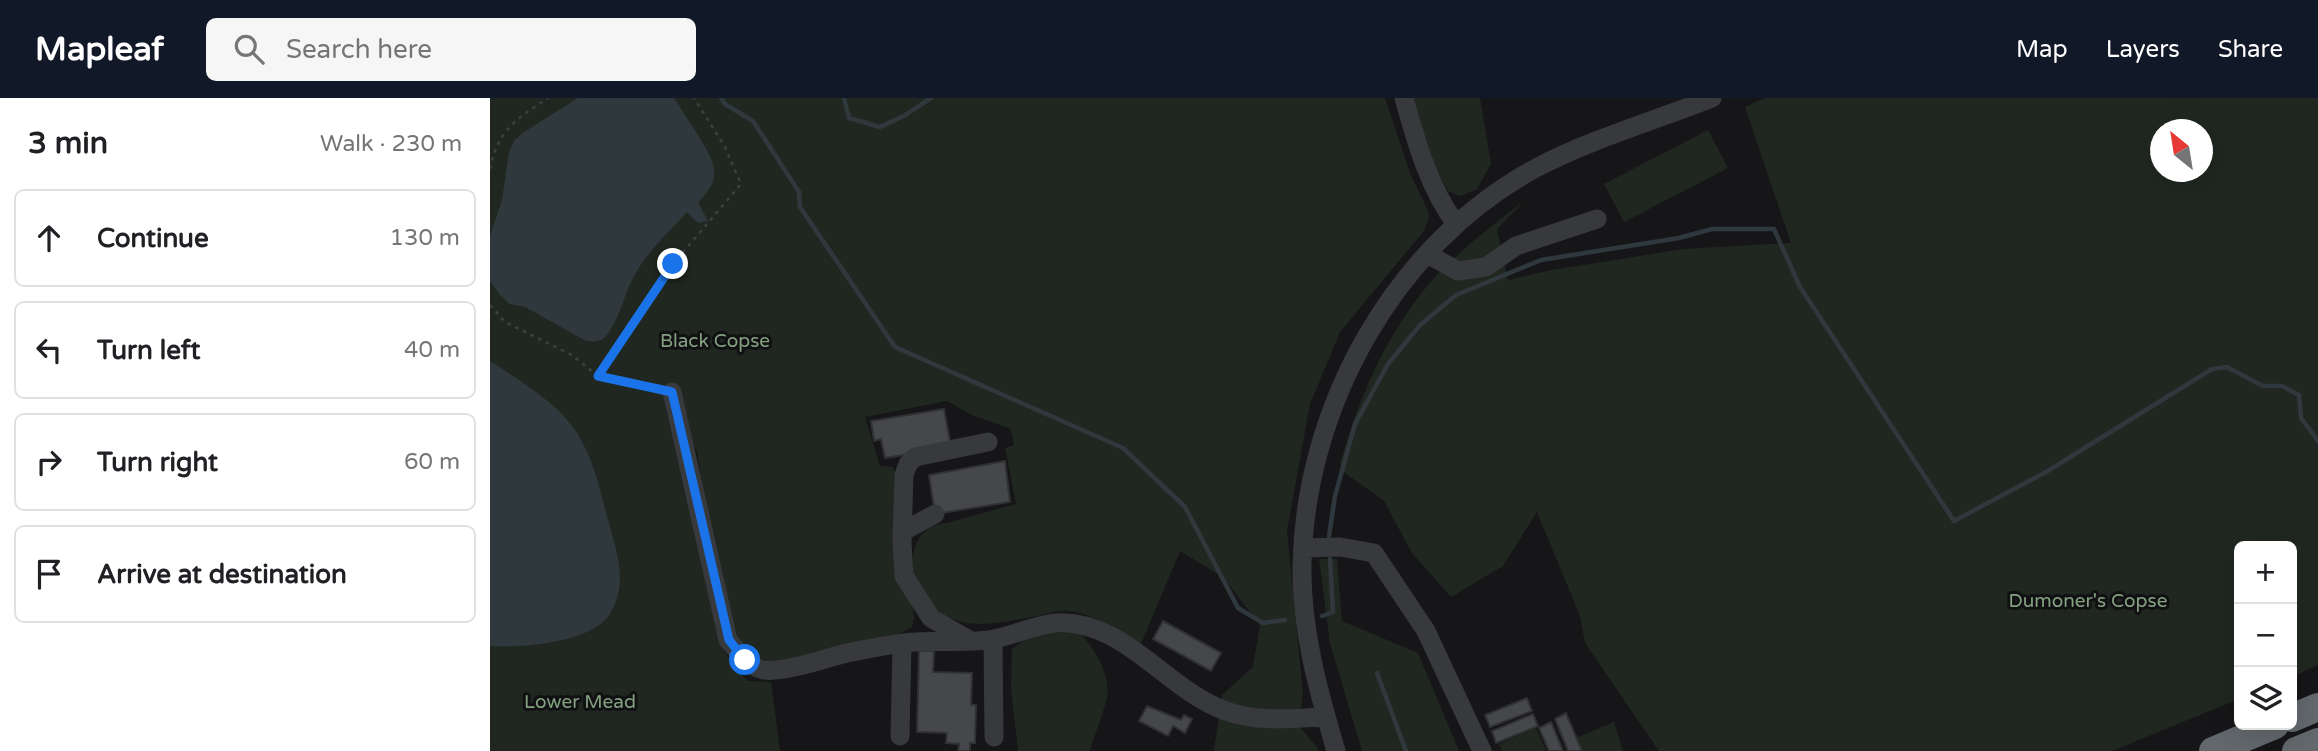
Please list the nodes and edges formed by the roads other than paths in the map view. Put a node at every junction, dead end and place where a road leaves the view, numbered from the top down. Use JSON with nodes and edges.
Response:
{"nodes":[{"id":1,"x":1404,"y":98,"type":"edge"},
{"id":2,"x":1712,"y":98,"type":"edge"},
{"id":3,"x":1597,"y":219,"type":"dead end"},
{"id":4,"x":1456,"y":224,"type":"junction"},
{"id":5,"x":1427,"y":254,"type":"junction"},
{"id":6,"x":672,"y":392,"type":"road end"},
{"id":7,"x":988,"y":442,"type":"dead end"},
{"id":8,"x":935,"y":514,"type":"dead end"},
{"id":9,"x":902,"y":532,"type":"junction"},
{"id":10,"x":1303,"y":548,"type":"junction"},
{"id":11,"x":993,"y":639,"type":"junction"},
{"id":12,"x":970,"y":641,"type":"junction"},
{"id":13,"x":902,"y":644,"type":"junction"},
{"id":14,"x":2318,"y":707,"type":"edge"},
{"id":15,"x":2297,"y":716,"type":"edge"},
{"id":16,"x":1326,"y":717,"type":"junction"},
{"id":17,"x":2264,"y":730,"type":"edge"},
{"id":18,"x":900,"y":736,"type":"dead end"},
{"id":19,"x":994,"y":737,"type":"dead end"},
{"id":20,"x":2318,"y":742,"type":"edge"},
{"id":21,"x":1336,"y":751,"type":"edge"},
{"id":22,"x":1482,"y":751,"type":"edge"},
{"id":23,"x":2213,"y":751,"type":"edge"},
{"id":24,"x":2296,"y":751,"type":"edge"}],
"edges":[{"from":1,"to":4,"type":"street"},
{"from":2,"to":4,"type":"street"},
{"from":3,"to":5,"type":"street"},
{"from":4,"to":5,"type":"street"},
{"from":5,"to":10,"type":"street"},
{"from":6,"to":13,"type":"street"},
{"from":7,"to":9,"type":"street"},
{"from":8,"to":9,"type":"street"},
{"from":9,"to":12,"type":"street"},
{"from":10,"to":16,"type":"street"},
{"from":10,"to":22,"type":"street"},
{"from":11,"to":12,"type":"street"},
{"from":11,"to":16,"type":"street"},
{"from":11,"to":19,"type":"street"},
{"from":12,"to":13,"type":"street"},
{"from":13,"to":18,"type":"street"},
{"from":14,"to":15,"type":"highway"},
{"from":16,"to":21,"type":"street"},
{"from":17,"to":23,"type":"highway"},
{"from":20,"to":24,"type":"highway"}]}
